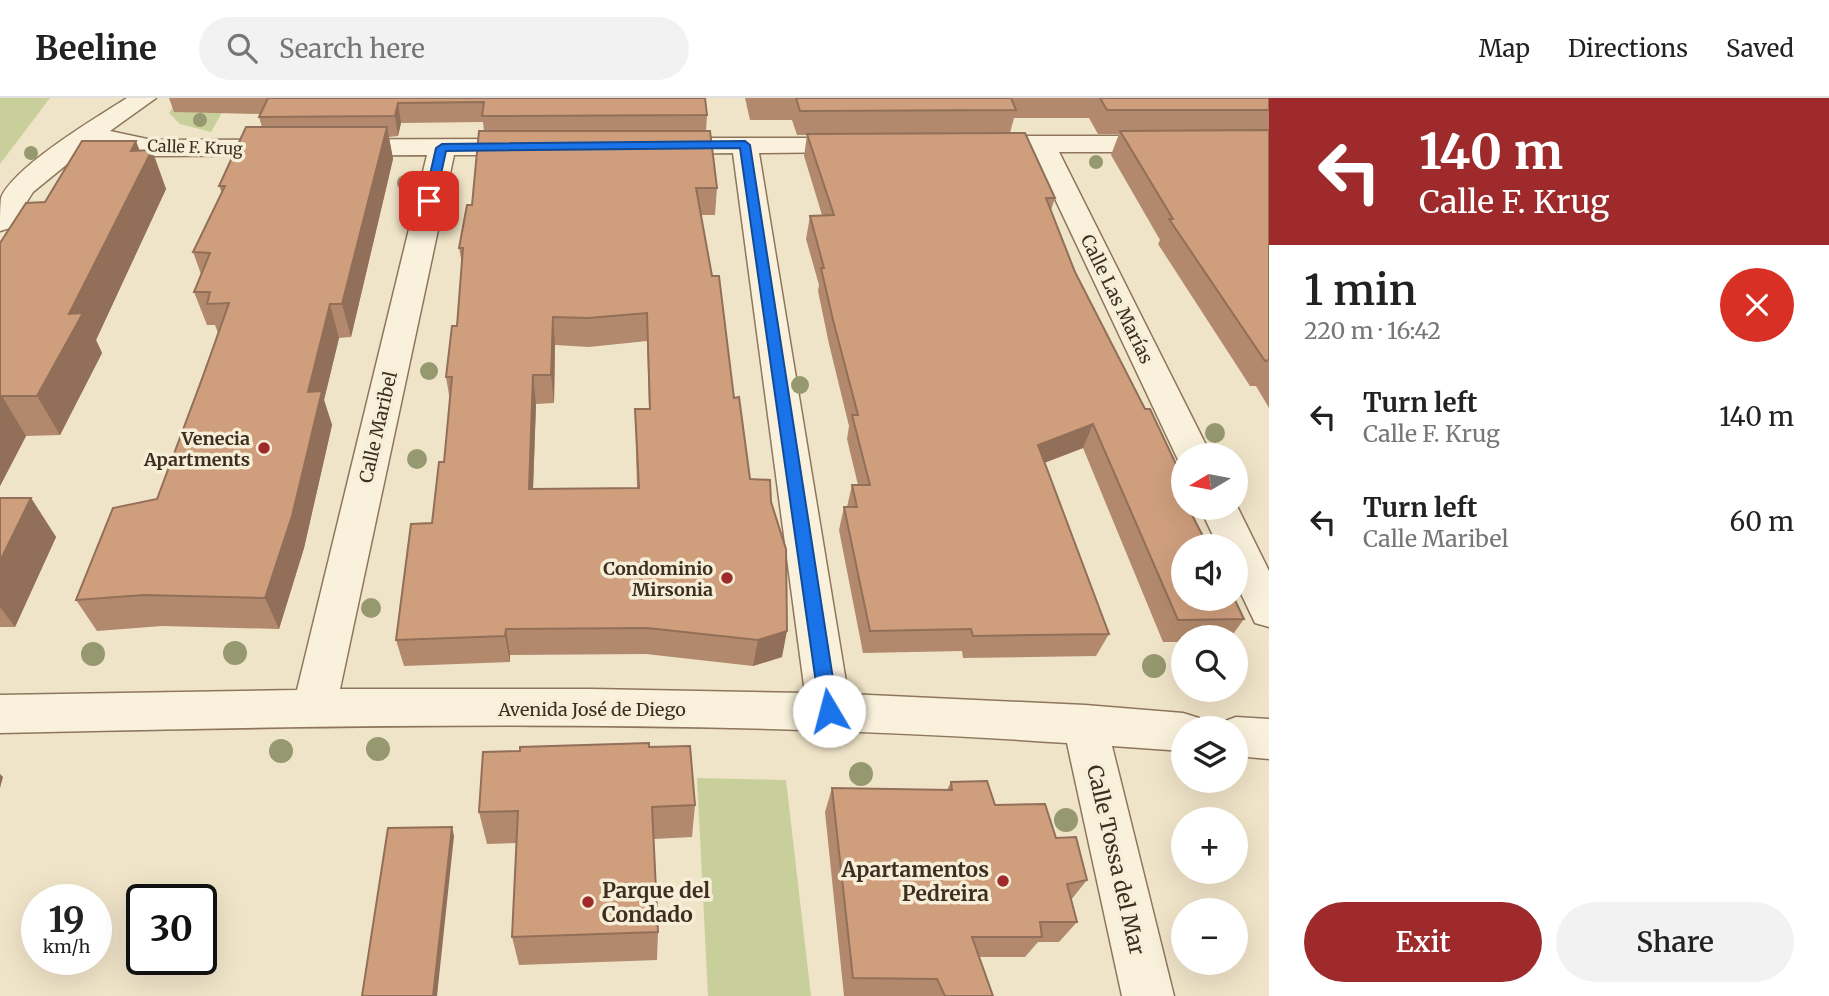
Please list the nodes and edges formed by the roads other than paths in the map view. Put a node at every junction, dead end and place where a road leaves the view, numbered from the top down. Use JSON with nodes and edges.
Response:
{"nodes":[{"id":1,"x":144,"y":98,"type":"edge"},
{"id":2,"x":88,"y":134,"type":"junction"},
{"id":3,"x":880,"y":144,"type":"edge"},
{"id":4,"x":947,"y":144,"type":"edge"},
{"id":5,"x":1042,"y":144,"type":"junction"},
{"id":6,"x":1269,"y":144,"type":"edge"},
{"id":7,"x":745,"y":145,"type":"junction"},
{"id":8,"x":635,"y":146,"type":"edge"},
{"id":9,"x":552,"y":147,"type":"edge"},
{"id":10,"x":442,"y":148,"type":"junction"},
{"id":11,"x":0,"y":222,"type":"edge"},
{"id":12,"x":1187,"y":443,"type":"edge"},
{"id":13,"x":1225,"y":520,"type":"edge"},
{"id":14,"x":1269,"y":611,"type":"edge"},
{"id":15,"x":315,"y":707,"type":"junction"},
{"id":16,"x":829,"y":711,"type":"junction"},
{"id":17,"x":0,"y":714,"type":"edge"},
{"id":18,"x":1085,"y":724,"type":"junction"},
{"id":19,"x":1171,"y":731,"type":"edge"},
{"id":20,"x":1248,"y":738,"type":"edge"},
{"id":21,"x":1269,"y":739,"type":"edge"},
{"id":22,"x":1148,"y":996,"type":"edge"}],
"edges":[{"from":1,"to":2,"type":"street"},
{"from":2,"to":10,"type":"street","name":"Calle F. Krug"},
{"from":2,"to":11,"type":"street"},
{"from":3,"to":7,"type":"street"},
{"from":4,"to":5,"type":"street"},
{"from":5,"to":6,"type":"street"},
{"from":5,"to":12,"type":"street","name":"Calle Las Marías"},
{"from":7,"to":8,"type":"street"},
{"from":7,"to":16,"type":"street"},
{"from":9,"to":10,"type":"street","name":"Calle F. Krug"},
{"from":10,"to":15,"type":"street","name":"Calle Maribel"},
{"from":13,"to":14,"type":"street"},
{"from":15,"to":16,"type":"street","name":"Avenida José de Diego"},
{"from":15,"to":17,"type":"street","name":"Avenida José de Diego"},
{"from":16,"to":18,"type":"street","name":"Avenida José de Diego"},
{"from":18,"to":19,"type":"street","name":"Avenida José de Diego"},
{"from":18,"to":22,"type":"street","name":"Calle Tossa del Mar"},
{"from":20,"to":21,"type":"street"}]}
